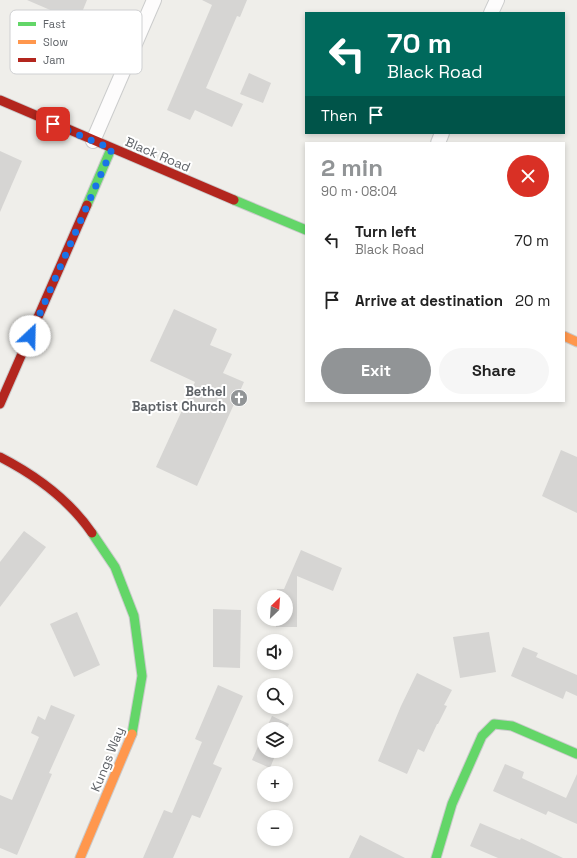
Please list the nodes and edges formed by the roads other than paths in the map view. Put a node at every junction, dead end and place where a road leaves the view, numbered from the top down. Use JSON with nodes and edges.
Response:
{"nodes":[{"id":1,"x":154,"y":0,"type":"edge"},
{"id":2,"x":496,"y":0,"type":"edge"},
{"id":3,"x":491,"y":12,"type":"edge"},
{"id":4,"x":142,"y":28,"type":"edge"},
{"id":5,"x":122,"y":74,"type":"edge"},
{"id":6,"x":0,"y":100,"type":"edge"},
{"id":7,"x":93,"y":141,"type":"junction"},
{"id":8,"x":112,"y":149,"type":"junction"},
{"id":9,"x":305,"y":230,"type":"edge"},
{"id":10,"x":565,"y":336,"type":"edge"},
{"id":11,"x":577,"y":342,"type":"edge"},
{"id":12,"x":0,"y":404,"type":"edge"},
{"id":13,"x":0,"y":457,"type":"edge"},
{"id":14,"x":577,"y":754,"type":"edge"},
{"id":15,"x":80,"y":858,"type":"edge"},
{"id":16,"x":436,"y":858,"type":"edge"}],
"edges":[{"from":1,"to":4,"type":"street"},
{"from":2,"to":3,"type":"street"},
{"from":5,"to":7,"type":"street"},
{"from":6,"to":7,"type":"street","name":"Black Road"},
{"from":7,"to":8,"type":"street","name":"Black Road"},
{"from":8,"to":9,"type":"street","name":"Black Road"},
{"from":8,"to":12,"type":"street"},
{"from":10,"to":11,"type":"street"},
{"from":13,"to":15,"type":"street","name":"Kungs Way"},
{"from":14,"to":16,"type":"street"}]}
